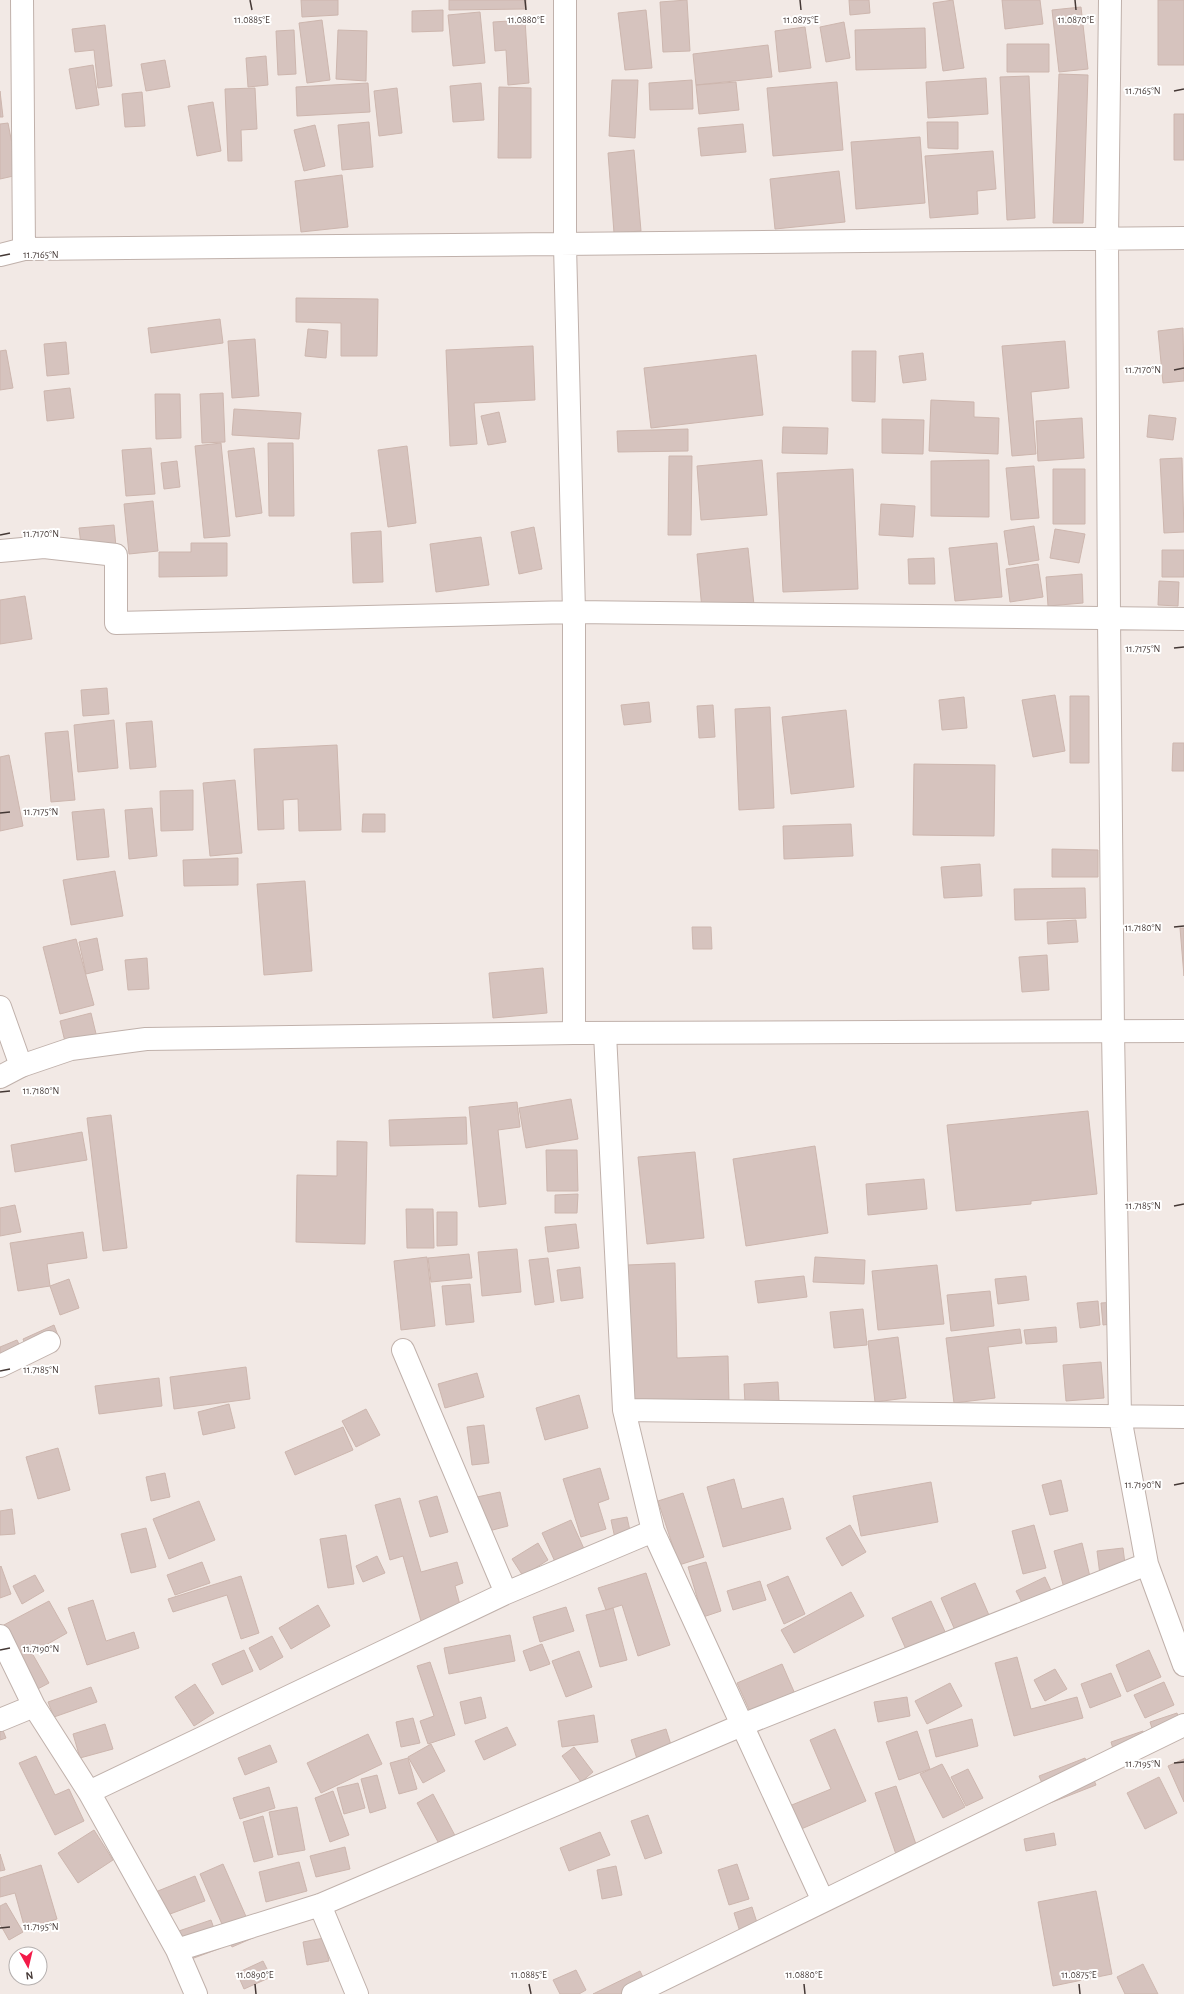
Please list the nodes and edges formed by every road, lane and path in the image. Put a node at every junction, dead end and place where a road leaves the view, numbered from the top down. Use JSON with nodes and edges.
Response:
{"nodes":[{"id":1,"x":22,"y":0,"type":"edge"},
{"id":2,"x":565,"y":0,"type":"edge"},
{"id":3,"x":1110,"y":0,"type":"edge"},
{"id":4,"x":1184,"y":238,"type":"edge"},
{"id":5,"x":1107,"y":239,"type":"junction"},
{"id":6,"x":565,"y":245,"type":"junction"},
{"id":7,"x":24,"y":248,"type":"junction"},
{"id":8,"x":0,"y":254,"type":"edge"},
{"id":9,"x":0,"y":551,"type":"edge"},
{"id":10,"x":574,"y":612,"type":"junction"},
{"id":11,"x":1109,"y":618,"type":"junction"},
{"id":12,"x":1184,"y":619,"type":"edge"},
{"id":13,"x":0,"y":1007,"type":"edge"},
{"id":14,"x":1184,"y":1031,"type":"edge"},
{"id":15,"x":1113,"y":1032,"type":"junction"},
{"id":16,"x":574,"y":1033,"type":"junction"},
{"id":17,"x":605,"y":1034,"type":"junction"},
{"id":18,"x":21,"y":1066,"type":"junction"},
{"id":19,"x":0,"y":1077,"type":"edge"},
{"id":20,"x":49,"y":1342,"type":"dead end"},
{"id":21,"x":403,"y":1350,"type":"dead end"},
{"id":22,"x":0,"y":1366,"type":"edge"},
{"id":23,"x":624,"y":1410,"type":"junction"},
{"id":24,"x":1120,"y":1417,"type":"junction"},
{"id":25,"x":1184,"y":1417,"type":"edge"},
{"id":26,"x":654,"y":1531,"type":"junction"},
{"id":27,"x":1147,"y":1564,"type":"junction"},
{"id":28,"x":506,"y":1593,"type":"junction"},
{"id":29,"x":0,"y":1636,"type":"edge"},
{"id":30,"x":1184,"y":1665,"type":"edge"},
{"id":31,"x":34,"y":1706,"type":"junction"},
{"id":32,"x":0,"y":1720,"type":"edge"},
{"id":33,"x":742,"y":1725,"type":"junction"},
{"id":34,"x":1184,"y":1725,"type":"edge"},
{"id":35,"x":89,"y":1792,"type":"junction"},
{"id":36,"x":822,"y":1901,"type":"junction"},
{"id":37,"x":320,"y":1904,"type":"junction"},
{"id":38,"x":177,"y":1950,"type":"junction"},
{"id":39,"x":196,"y":1994,"type":"edge"},
{"id":40,"x":357,"y":1994,"type":"edge"},
{"id":41,"x":633,"y":1994,"type":"edge"}],
"edges":[{"from":1,"to":7,"type":"street"},
{"from":2,"to":6,"type":"street"},
{"from":3,"to":5,"type":"street"},
{"from":4,"to":5,"type":"street"},
{"from":5,"to":6,"type":"street"},
{"from":5,"to":11,"type":"street"},
{"from":6,"to":7,"type":"street"},
{"from":6,"to":10,"type":"street"},
{"from":7,"to":8,"type":"street"},
{"from":9,"to":10,"type":"street"},
{"from":10,"to":11,"type":"street"},
{"from":10,"to":16,"type":"street"},
{"from":11,"to":12,"type":"street"},
{"from":11,"to":15,"type":"street"},
{"from":13,"to":18,"type":"street"},
{"from":14,"to":15,"type":"street"},
{"from":15,"to":17,"type":"street"},
{"from":15,"to":24,"type":"street"},
{"from":16,"to":17,"type":"street"},
{"from":16,"to":18,"type":"street"},
{"from":17,"to":23,"type":"street"},
{"from":18,"to":19,"type":"street"},
{"from":20,"to":22,"type":"street"},
{"from":21,"to":28,"type":"street"},
{"from":23,"to":24,"type":"street"},
{"from":23,"to":26,"type":"street"},
{"from":24,"to":25,"type":"street"},
{"from":24,"to":27,"type":"street"},
{"from":26,"to":28,"type":"street"},
{"from":26,"to":33,"type":"street"},
{"from":27,"to":30,"type":"street"},
{"from":27,"to":33,"type":"street"},
{"from":28,"to":35,"type":"street"},
{"from":29,"to":31,"type":"street"},
{"from":31,"to":32,"type":"street"},
{"from":31,"to":35,"type":"street"},
{"from":33,"to":36,"type":"street"},
{"from":33,"to":37,"type":"street"},
{"from":34,"to":36,"type":"street"},
{"from":35,"to":38,"type":"street"},
{"from":36,"to":41,"type":"street"},
{"from":37,"to":38,"type":"street"},
{"from":37,"to":40,"type":"street"},
{"from":38,"to":39,"type":"street"}]}
